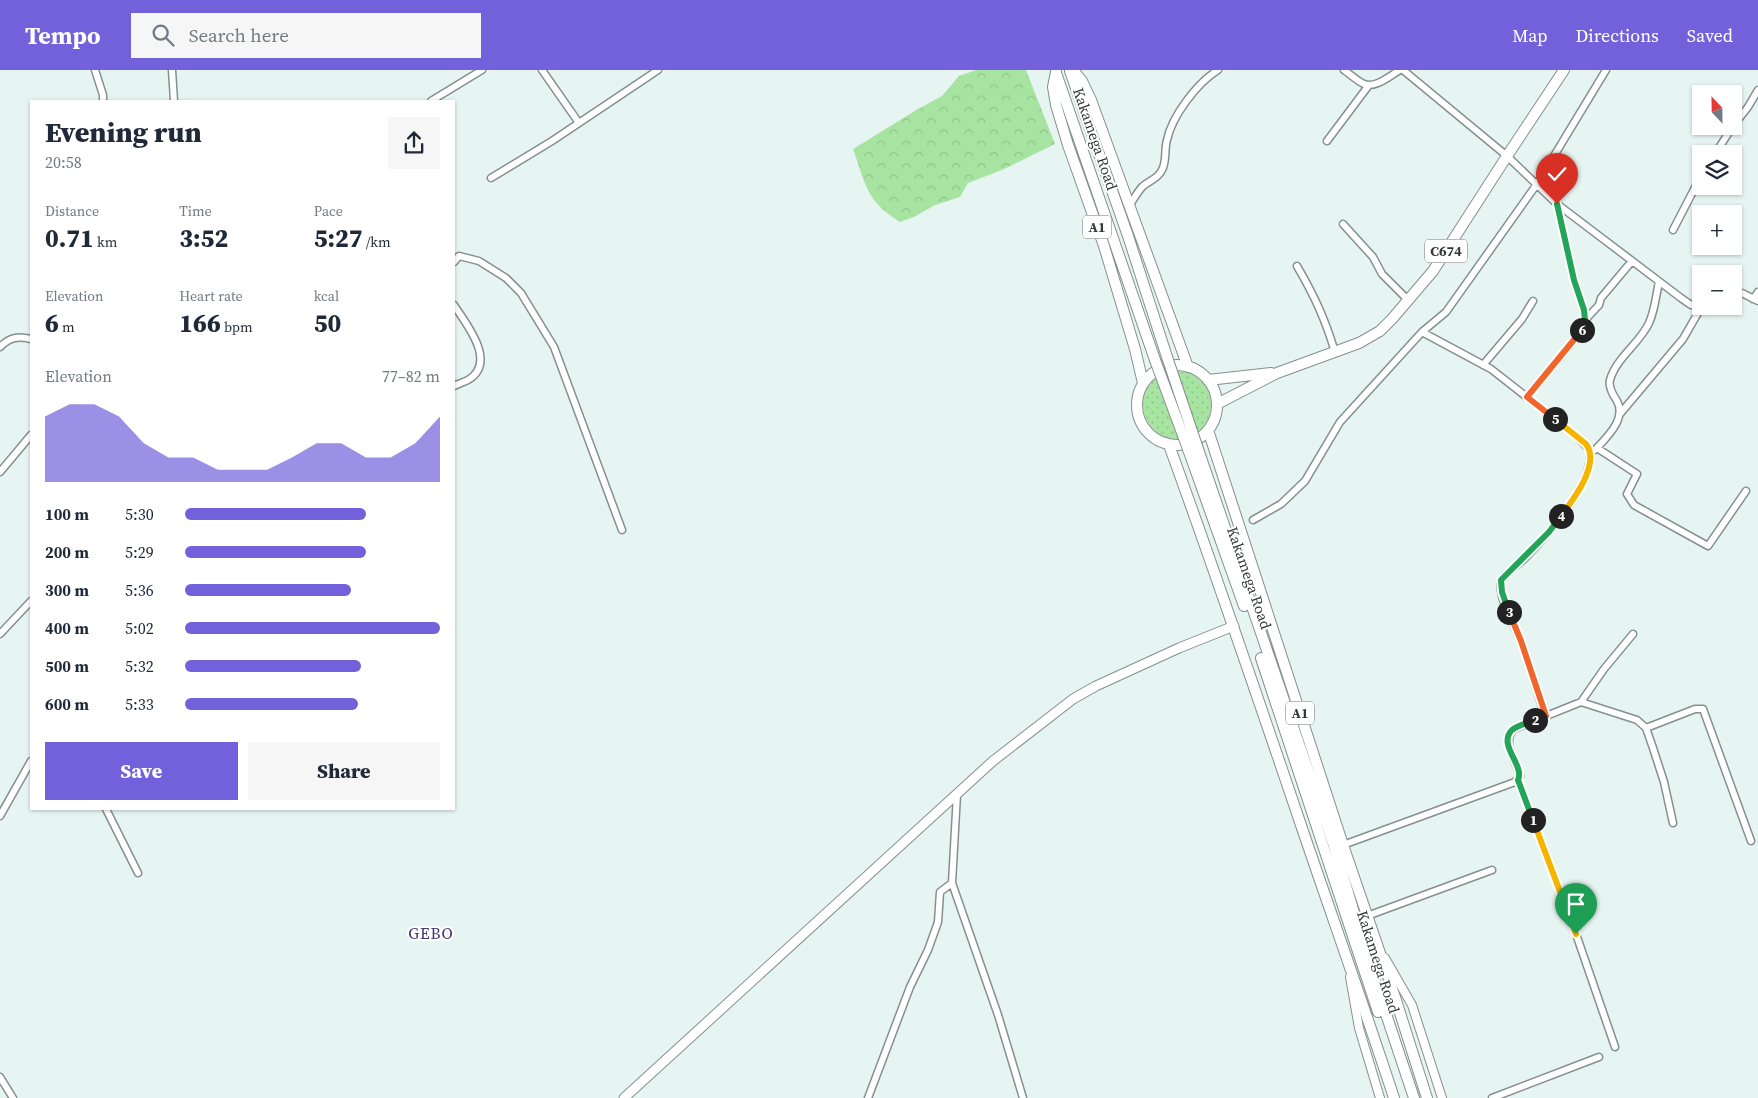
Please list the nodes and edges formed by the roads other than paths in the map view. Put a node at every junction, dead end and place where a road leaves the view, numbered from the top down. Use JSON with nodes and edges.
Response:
{"nodes":[{"id":1,"x":95,"y":70,"type":"edge"},
{"id":2,"x":172,"y":70,"type":"edge"},
{"id":3,"x":482,"y":70,"type":"edge"},
{"id":4,"x":542,"y":70,"type":"edge"},
{"id":5,"x":658,"y":70,"type":"edge"},
{"id":6,"x":1072,"y":70,"type":"edge"},
{"id":7,"x":1218,"y":70,"type":"edge"},
{"id":8,"x":1344,"y":70,"type":"edge"},
{"id":9,"x":1402,"y":70,"type":"edge"},
{"id":10,"x":1564,"y":70,"type":"edge"},
{"id":11,"x":1606,"y":70,"type":"edge"},
{"id":12,"x":1055,"y":71,"type":"edge"},
{"id":13,"x":1369,"y":85,"type":"junction"},
{"id":14,"x":1758,"y":90,"type":"edge"},
{"id":15,"x":103,"y":100,"type":"edge"},
{"id":16,"x":174,"y":100,"type":"edge"},
{"id":17,"x":433,"y":100,"type":"edge"},
{"id":18,"x":1742,"y":114,"type":"edge"},
{"id":19,"x":578,"y":123,"type":"junction"},
{"id":20,"x":1326,"y":141,"type":"dead end"},
{"id":21,"x":1507,"y":156,"type":"junction"},
{"id":22,"x":491,"y":178,"type":"dead end"},
{"id":23,"x":1537,"y":184,"type":"junction"},
{"id":24,"x":1692,"y":193,"type":"edge"},
{"id":25,"x":1557,"y":204,"type":"junction"},
{"id":26,"x":1129,"y":206,"type":"junction"},
{"id":27,"x":1343,"y":224,"type":"dead end"},
{"id":28,"x":1673,"y":230,"type":"dead end"},
{"id":29,"x":455,"y":261,"type":"edge"},
{"id":30,"x":1632,"y":261,"type":"junction"},
{"id":31,"x":1297,"y":266,"type":"dead end"},
{"id":32,"x":1659,"y":282,"type":"junction"},
{"id":33,"x":1758,"y":292,"type":"edge"},
{"id":34,"x":1742,"y":293,"type":"edge"},
{"id":35,"x":1756,"y":300,"type":"edge"},
{"id":36,"x":1409,"y":301,"type":"junction"},
{"id":37,"x":1533,"y":301,"type":"dead end"},
{"id":38,"x":1692,"y":304,"type":"edge"},
{"id":39,"x":455,"y":306,"type":"edge"},
{"id":40,"x":1697,"y":315,"type":"edge"},
{"id":41,"x":1585,"y":320,"type":"junction"},
{"id":42,"x":1422,"y":332,"type":"junction"},
{"id":43,"x":30,"y":339,"type":"edge"},
{"id":44,"x":0,"y":347,"type":"edge"},
{"id":45,"x":1335,"y":352,"type":"junction"},
{"id":46,"x":1483,"y":365,"type":"junction"},
{"id":47,"x":1188,"y":366,"type":"junction"},
{"id":48,"x":1277,"y":373,"type":"junction"},
{"id":49,"x":1208,"y":380,"type":"junction"},
{"id":50,"x":1143,"y":383,"type":"junction"},
{"id":51,"x":455,"y":386,"type":"edge"},
{"id":52,"x":1527,"y":397,"type":"junction"},
{"id":53,"x":1217,"y":404,"type":"junction"},
{"id":54,"x":1619,"y":415,"type":"junction"},
{"id":55,"x":1208,"y":430,"type":"junction"},
{"id":56,"x":30,"y":436,"type":"edge"},
{"id":57,"x":1169,"y":445,"type":"junction"},
{"id":58,"x":1597,"y":448,"type":"junction"},
{"id":59,"x":1591,"y":454,"type":"junction"},
{"id":60,"x":0,"y":472,"type":"edge"},
{"id":61,"x":1746,"y":491,"type":"dead end"},
{"id":62,"x":1253,"y":520,"type":"dead end"},
{"id":63,"x":622,"y":530,"type":"dead end"},
{"id":64,"x":30,"y":603,"type":"edge"},
{"id":65,"x":1234,"y":626,"type":"junction"},
{"id":66,"x":0,"y":634,"type":"edge"},
{"id":67,"x":1633,"y":634,"type":"dead end"},
{"id":68,"x":1580,"y":702,"type":"junction"},
{"id":69,"x":1546,"y":716,"type":"junction"},
{"id":70,"x":1646,"y":728,"type":"junction"},
{"id":71,"x":30,"y":763,"type":"edge"},
{"id":72,"x":1518,"y":780,"type":"junction"},
{"id":73,"x":957,"y":793,"type":"junction"},
{"id":74,"x":106,"y":810,"type":"edge"},
{"id":75,"x":0,"y":816,"type":"edge"},
{"id":76,"x":1673,"y":822,"type":"dead end"},
{"id":77,"x":1751,"y":841,"type":"dead end"},
{"id":78,"x":1343,"y":845,"type":"junction"},
{"id":79,"x":1492,"y":870,"type":"dead end"},
{"id":80,"x":138,"y":873,"type":"dead end"},
{"id":81,"x":952,"y":883,"type":"junction"},
{"id":82,"x":1367,"y":916,"type":"junction"},
{"id":83,"x":1375,"y":942,"type":"junction"},
{"id":84,"x":1345,"y":952,"type":"junction"},
{"id":85,"x":1615,"y":1047,"type":"dead end"},
{"id":86,"x":1599,"y":1057,"type":"dead end"},
{"id":87,"x":0,"y":1077,"type":"edge"},
{"id":88,"x":13,"y":1098,"type":"edge"},
{"id":89,"x":624,"y":1098,"type":"edge"},
{"id":90,"x":868,"y":1098,"type":"edge"},
{"id":91,"x":1023,"y":1098,"type":"edge"},
{"id":92,"x":1380,"y":1098,"type":"edge"},
{"id":93,"x":1394,"y":1098,"type":"edge"},
{"id":94,"x":1408,"y":1098,"type":"edge"},
{"id":95,"x":1414,"y":1098,"type":"edge"},
{"id":96,"x":1427,"y":1098,"type":"edge"},
{"id":97,"x":1442,"y":1098,"type":"edge"},
{"id":98,"x":1492,"y":1098,"type":"edge"}],
"edges":[{"from":1,"to":15,"type":"street"},
{"from":2,"to":16,"type":"street"},
{"from":3,"to":17,"type":"street"},
{"from":4,"to":19,"type":"street"},
{"from":5,"to":19,"type":"street"},
{"from":6,"to":26,"type":"main road","number":"A1"},
{"from":6,"to":95,"type":"main road","name":"Kakamega Road","number":"A1","bridge":true},
{"from":7,"to":26,"type":"street"},
{"from":8,"to":13,"type":"street"},
{"from":9,"to":13,"type":"street"},
{"from":9,"to":21,"type":"street"},
{"from":10,"to":21,"type":"main road","number":"C674"},
{"from":11,"to":23,"type":"street"},
{"from":12,"to":50,"type":"main road","number":"A1"},
{"from":12,"to":94,"type":"main road","name":"Kakamega Road","number":"A1","bridge":true},
{"from":13,"to":20,"type":"street"},
{"from":14,"to":18,"type":"street"},
{"from":19,"to":22,"type":"street"},
{"from":21,"to":23,"type":"street"},
{"from":21,"to":36,"type":"main road","number":"C674"},
{"from":23,"to":25,"type":"street"},
{"from":23,"to":42,"type":"street"},
{"from":24,"to":28,"type":"street"},
{"from":25,"to":30,"type":"street"},
{"from":25,"to":41,"type":"street"},
{"from":26,"to":47,"type":"main road","number":"A1"},
{"from":27,"to":36,"type":"street"},
{"from":29,"to":63,"type":"street"},
{"from":30,"to":32,"type":"street"},
{"from":30,"to":41,"type":"street"},
{"from":31,"to":45,"type":"street"},
{"from":32,"to":38,"type":"street"},
{"from":32,"to":54,"type":"street"},
{"from":33,"to":35,"type":"street"},
{"from":34,"to":35,"type":"street"},
{"from":36,"to":45,"type":"main road","number":"C674"},
{"from":37,"to":46,"type":"street"},
{"from":39,"to":51,"type":"street"},
{"from":40,"to":54,"type":"street"},
{"from":41,"to":52,"type":"street"},
{"from":42,"to":46,"type":"street"},
{"from":42,"to":62,"type":"street"},
{"from":43,"to":44,"type":"street"},
{"from":45,"to":48,"type":"main road","number":"C674"},
{"from":46,"to":52,"type":"street"},
{"from":47,"to":49,"type":"main road"},
{"from":47,"to":50,"type":"main road"},
{"from":48,"to":49,"type":"main road","number":"C674"},
{"from":48,"to":53,"type":"main road","number":"C674"},
{"from":49,"to":53,"type":"main road"},
{"from":50,"to":57,"type":"main road"},
{"from":52,"to":59,"type":"street"},
{"from":53,"to":55,"type":"main road"},
{"from":54,"to":58,"type":"street"},
{"from":55,"to":57,"type":"main road"},
{"from":55,"to":78,"type":"main road","number":"A1"},
{"from":56,"to":60,"type":"street"},
{"from":57,"to":65,"type":"main road","number":"A1"},
{"from":58,"to":59,"type":"street"},
{"from":58,"to":61,"type":"street"},
{"from":59,"to":69,"type":"street"},
{"from":64,"to":66,"type":"street"},
{"from":65,"to":73,"type":"main road"},
{"from":65,"to":84,"type":"main road","number":"A1"},
{"from":67,"to":68,"type":"street"},
{"from":68,"to":69,"type":"street"},
{"from":68,"to":70,"type":"street"},
{"from":69,"to":72,"type":"street"},
{"from":70,"to":76,"type":"street"},
{"from":70,"to":77,"type":"street"},
{"from":71,"to":75,"type":"street"},
{"from":72,"to":78,"type":"street"},
{"from":72,"to":85,"type":"street"},
{"from":73,"to":81,"type":"street"},
{"from":73,"to":89,"type":"main road"},
{"from":74,"to":80,"type":"street"},
{"from":78,"to":82,"type":"main road","number":"A1"},
{"from":79,"to":82,"type":"street"},
{"from":81,"to":90,"type":"street"},
{"from":81,"to":91,"type":"street"},
{"from":82,"to":83,"type":"main road","number":"A1"},
{"from":83,"to":96,"type":"main road","number":"A1"},
{"from":83,"to":97,"type":"street"},
{"from":84,"to":92,"type":"street"},
{"from":84,"to":93,"type":"main road","number":"A1"},
{"from":86,"to":98,"type":"street"},
{"from":87,"to":88,"type":"street"}]}
